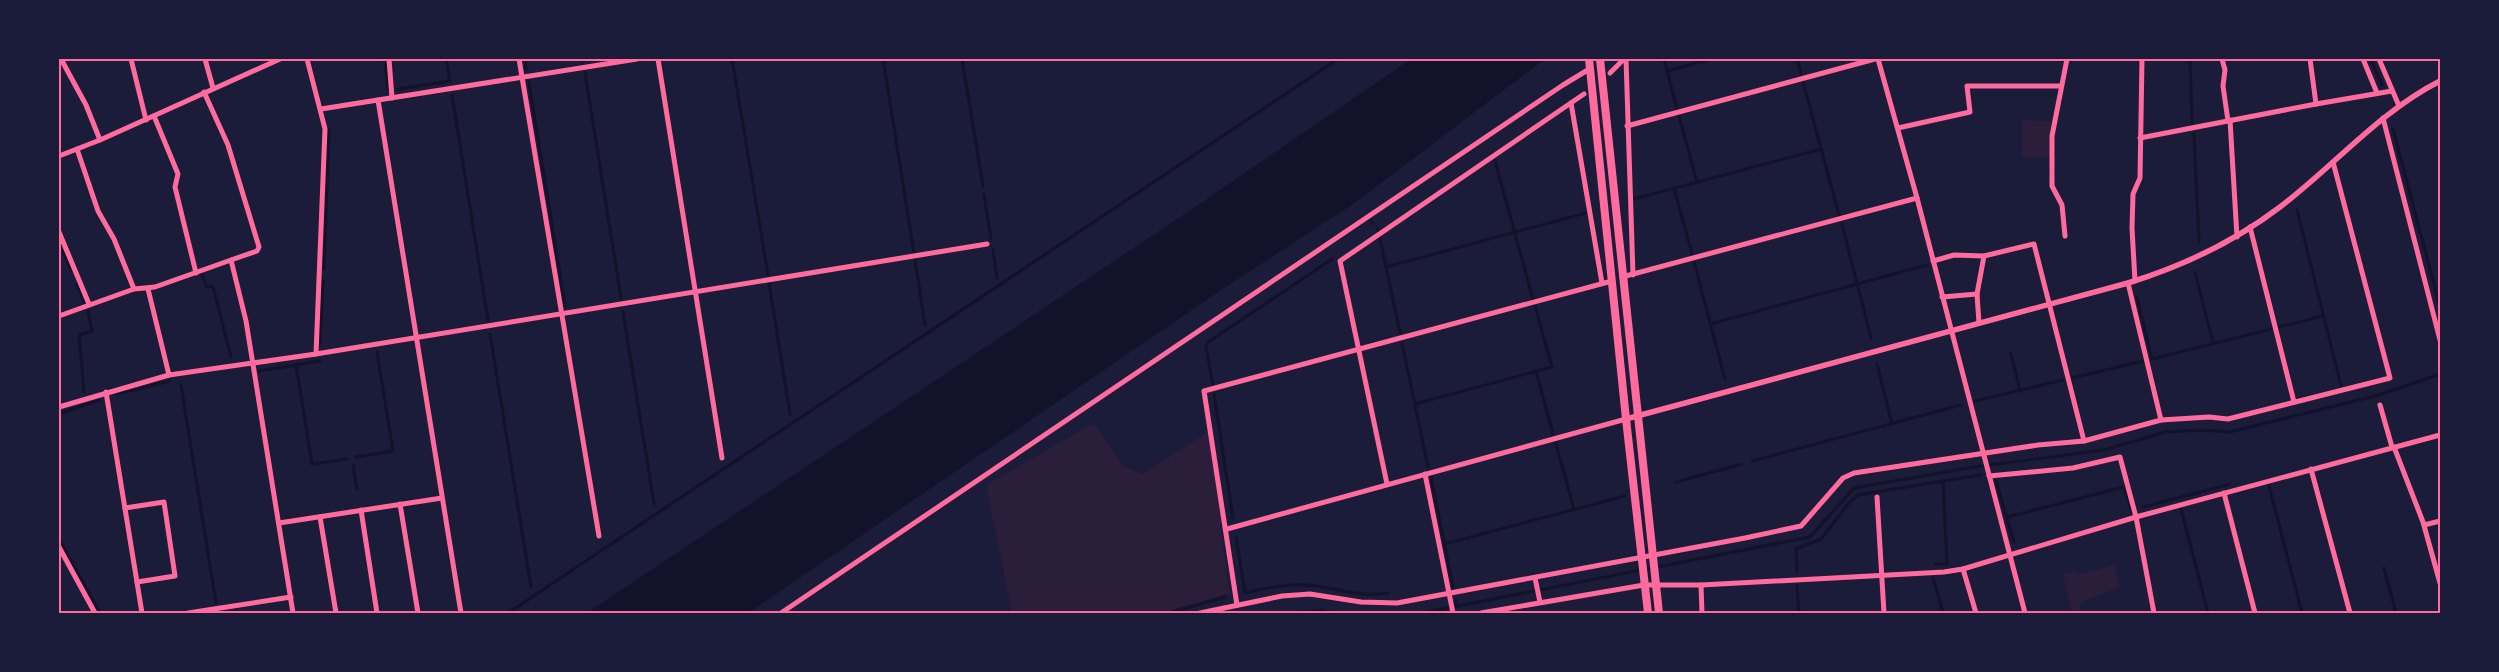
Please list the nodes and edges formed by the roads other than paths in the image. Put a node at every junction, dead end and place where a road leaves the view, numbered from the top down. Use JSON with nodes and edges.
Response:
{"nodes":[{"id":1,"x":60,"y":59,"type":"edge"},
{"id":2,"x":131,"y":59,"type":"edge"},
{"id":3,"x":206,"y":59,"type":"edge"},
{"id":4,"x":280,"y":59,"type":"edge"},
{"id":5,"x":307,"y":59,"type":"edge"},
{"id":6,"x":389,"y":59,"type":"edge"},
{"id":7,"x":519,"y":59,"type":"edge"},
{"id":8,"x":637,"y":59,"type":"edge"},
{"id":9,"x":658,"y":59,"type":"edge"},
{"id":10,"x":1589,"y":59,"type":"edge"},
{"id":11,"x":1601,"y":59,"type":"edge"},
{"id":12,"x":1625,"y":59,"type":"edge"},
{"id":13,"x":1876,"y":59,"type":"edge"},
{"id":14,"x":2067,"y":59,"type":"edge"},
{"id":15,"x":2142,"y":59,"type":"edge"},
{"id":16,"x":2222,"y":59,"type":"edge"},
{"id":17,"x":2310,"y":59,"type":"edge"},
{"id":18,"x":2364,"y":59,"type":"edge"},
{"id":19,"x":2379,"y":59,"type":"edge"},
{"id":20,"x":1591,"y":68,"type":"junction"},
{"id":21,"x":1610,"y":73,"type":"dead end"},
{"id":22,"x":522,"y":77,"type":"junction"},
{"id":23,"x":2440,"y":81,"type":"edge"},
{"id":24,"x":2061,"y":86,"type":"junction"},
{"id":25,"x":213,"y":88,"type":"junction"},
{"id":26,"x":2392,"y":91,"type":"junction"},
{"id":27,"x":204,"y":92,"type":"junction"},
{"id":28,"x":2377,"y":93,"type":"junction"},
{"id":29,"x":1584,"y":94,"type":"dead end"},
{"id":30,"x":392,"y":98,"type":"junction"},
{"id":31,"x":378,"y":100,"type":"junction"},
{"id":32,"x":1571,"y":103,"type":"junction"},
{"id":33,"x":2316,"y":104,"type":"junction"},
{"id":34,"x":2399,"y":106,"type":"junction"},
{"id":35,"x":321,"y":109,"type":"junction"},
{"id":36,"x":154,"y":116,"type":"junction"},
{"id":37,"x":2383,"y":118,"type":"junction"},
{"id":38,"x":146,"y":120,"type":"junction"},
{"id":39,"x":2229,"y":120,"type":"junction"},
{"id":40,"x":1627,"y":126,"type":"junction"},
{"id":41,"x":1898,"y":128,"type":"junction"},
{"id":42,"x":2140,"y":138,"type":"junction"},
{"id":43,"x":100,"y":140,"type":"junction"},
{"id":44,"x":77,"y":149,"type":"junction"},
{"id":45,"x":59,"y":156,"type":"edge"},
{"id":46,"x":2333,"y":162,"type":"junction"},
{"id":47,"x":1917,"y":198,"type":"junction"},
{"id":48,"x":2250,"y":227,"type":"junction"},
{"id":49,"x":59,"y":232,"type":"edge"},
{"id":50,"x":2065,"y":236,"type":"dead end"},
{"id":51,"x":2237,"y":237,"type":"junction"},
{"id":52,"x":987,"y":244,"type":"dead end"},
{"id":53,"x":1984,"y":256,"type":"junction"},
{"id":54,"x":231,"y":260,"type":"junction"},
{"id":55,"x":1933,"y":260,"type":"junction"},
{"id":56,"x":196,"y":272,"type":"junction"},
{"id":57,"x":1633,"y":275,"type":"junction"},
{"id":58,"x":1622,"y":278,"type":"junction"},
{"id":59,"x":1612,"y":280,"type":"junction"},
{"id":60,"x":2135,"y":281,"type":"junction"},
{"id":61,"x":1602,"y":283,"type":"junction"},
{"id":62,"x":2128,"y":283,"type":"junction"},
{"id":63,"x":134,"y":289,"type":"junction"},
{"id":64,"x":148,"y":289,"type":"junction"},
{"id":65,"x":695,"y":291,"type":"junction"},
{"id":66,"x":1977,"y":294,"type":"junction"},
{"id":67,"x":1942,"y":297,"type":"junction"},
{"id":68,"x":89,"y":304,"type":"junction"},
{"id":69,"x":2048,"y":304,"type":"junction"},
{"id":70,"x":562,"y":314,"type":"junction"},
{"id":71,"x":59,"y":316,"type":"edge"},
{"id":72,"x":1979,"y":323,"type":"junction"},
{"id":73,"x":1951,"y":331,"type":"junction"},
{"id":74,"x":416,"y":338,"type":"junction"},
{"id":75,"x":2440,"y":340,"type":"edge"},
{"id":76,"x":1358,"y":349,"type":"junction"},
{"id":77,"x":316,"y":354,"type":"junction"},
{"id":78,"x":253,"y":364,"type":"junction"},
{"id":79,"x":169,"y":375,"type":"junction"},
{"id":80,"x":106,"y":392,"type":"junction"},
{"id":81,"x":2294,"y":402,"type":"junction"},
{"id":82,"x":2380,"y":405,"type":"dead end"},
{"id":83,"x":59,"y":407,"type":"edge"},
{"id":84,"x":1637,"y":416,"type":"junction"},
{"id":85,"x":1626,"y":419,"type":"junction"},
{"id":86,"x":2161,"y":420,"type":"junction"},
{"id":87,"x":2440,"y":436,"type":"edge"},
{"id":88,"x":2084,"y":441,"type":"junction"},
{"id":89,"x":2393,"y":447,"type":"junction"},
{"id":90,"x":1983,"y":457,"type":"junction"},
{"id":91,"x":722,"y":458,"type":"dead end"},
{"id":92,"x":2311,"y":469,"type":"junction"},
{"id":93,"x":1425,"y":474,"type":"junction"},
{"id":94,"x":1988,"y":474,"type":"junction"},
{"id":95,"x":1387,"y":484,"type":"junction"},
{"id":96,"x":2224,"y":493,"type":"junction"},
{"id":97,"x":1877,"y":497,"type":"dead end"},
{"id":98,"x":442,"y":498,"type":"junction"},
{"id":99,"x":400,"y":504,"type":"junction"},
{"id":100,"x":125,"y":508,"type":"junction"},
{"id":101,"x":361,"y":510,"type":"junction"},
{"id":102,"x":320,"y":517,"type":"junction"},
{"id":103,"x":2136,"y":517,"type":"junction"},
{"id":104,"x":2440,"y":521,"type":"edge"},
{"id":105,"x":279,"y":523,"type":"junction"},
{"id":106,"x":2424,"y":525,"type":"junction"},
{"id":107,"x":1227,"y":529,"type":"junction"},
{"id":108,"x":599,"y":536,"type":"dead end"},
{"id":109,"x":59,"y":547,"type":"edge"},
{"id":110,"x":2010,"y":555,"type":"junction"},
{"id":111,"x":1653,"y":558,"type":"junction"},
{"id":112,"x":1641,"y":560,"type":"junction"},
{"id":113,"x":1963,"y":569,"type":"junction"},
{"id":114,"x":1881,"y":575,"type":"junction"},
{"id":115,"x":1535,"y":578,"type":"junction"},
{"id":116,"x":1644,"y":581,"type":"junction"},
{"id":117,"x":137,"y":582,"type":"junction"},
{"id":118,"x":2440,"y":583,"type":"edge"},
{"id":119,"x":1656,"y":584,"type":"junction"},
{"id":120,"x":1701,"y":585,"type":"junction"},
{"id":121,"x":1450,"y":596,"type":"junction"},
{"id":122,"x":291,"y":597,"type":"junction"},
{"id":123,"x":1540,"y":602,"type":"junction"},
{"id":124,"x":1237,"y":605,"type":"junction"},
{"id":125,"x":94,"y":613,"type":"edge"},
{"id":126,"x":142,"y":613,"type":"edge"},
{"id":127,"x":188,"y":613,"type":"edge"},
{"id":128,"x":293,"y":613,"type":"edge"},
{"id":129,"x":336,"y":613,"type":"edge"},
{"id":130,"x":377,"y":613,"type":"edge"},
{"id":131,"x":418,"y":613,"type":"edge"},
{"id":132,"x":461,"y":613,"type":"edge"},
{"id":133,"x":781,"y":613,"type":"edge"},
{"id":134,"x":1200,"y":613,"type":"edge"},
{"id":135,"x":1453,"y":613,"type":"edge"},
{"id":136,"x":1481,"y":613,"type":"edge"},
{"id":137,"x":1648,"y":613,"type":"edge"},
{"id":138,"x":1659,"y":613,"type":"edge"},
{"id":139,"x":1702,"y":613,"type":"edge"},
{"id":140,"x":1884,"y":613,"type":"edge"},
{"id":141,"x":1976,"y":613,"type":"edge"},
{"id":142,"x":2025,"y":613,"type":"edge"},
{"id":143,"x":2154,"y":613,"type":"edge"},
{"id":144,"x":2255,"y":613,"type":"edge"},
{"id":145,"x":2350,"y":613,"type":"edge"}],
"edges":[{"from":1,"to":43,"type":"street"},
{"from":2,"to":38,"type":"street"},
{"from":3,"to":25,"type":"street"},
{"from":4,"to":25,"type":"street"},
{"from":5,"to":35,"type":"street"},
{"from":6,"to":30,"type":"street"},
{"from":7,"to":22,"type":"street"},
{"from":8,"to":22,"type":"street"},
{"from":9,"to":65,"type":"street"},
{"from":10,"to":20,"type":"main road"},
{"from":11,"to":58,"type":"main road"},
{"from":12,"to":21,"type":"street"},
{"from":12,"to":40,"type":"street"},
{"from":13,"to":40,"type":"street"},
{"from":13,"to":41,"type":"street"},
{"from":14,"to":24,"type":"street"},
{"from":15,"to":42,"type":"street"},
{"from":16,"to":39,"type":"street"},
{"from":17,"to":33,"type":"street"},
{"from":18,"to":28,"type":"street"},
{"from":19,"to":26,"type":"street"},
{"from":20,"to":59,"type":"main road"},
{"from":20,"to":133,"type":"street"},
{"from":22,"to":30,"type":"street"},
{"from":22,"to":70,"type":"street"},
{"from":23,"to":34,"type":"street"},
{"from":24,"to":41,"type":"street"},
{"from":24,"to":50,"type":"street"},
{"from":25,"to":27,"type":"street"},
{"from":26,"to":28,"type":"street"},
{"from":26,"to":34,"type":"street"},
{"from":27,"to":36,"type":"street"},
{"from":27,"to":54,"type":"street"},
{"from":28,"to":33,"type":"street"},
{"from":29,"to":32,"type":"street"},
{"from":30,"to":31,"type":"street"},
{"from":31,"to":35,"type":"street"},
{"from":31,"to":74,"type":"street"},
{"from":32,"to":61,"type":"street"},
{"from":32,"to":76,"type":"street"},
{"from":33,"to":39,"type":"street"},
{"from":34,"to":37,"type":"street"},
{"from":35,"to":77,"type":"street"},
{"from":36,"to":38,"type":"street"},
{"from":36,"to":56,"type":"street"},
{"from":37,"to":46,"type":"street"},
{"from":37,"to":75,"type":"street"},
{"from":38,"to":43,"type":"street"},
{"from":39,"to":42,"type":"street"},
{"from":39,"to":51,"type":"street"},
{"from":40,"to":57,"type":"street"},
{"from":41,"to":47,"type":"street"},
{"from":42,"to":60,"type":"street"},
{"from":43,"to":44,"type":"street"},
{"from":44,"to":45,"type":"street"},
{"from":44,"to":63,"type":"street"},
{"from":46,"to":48,"type":"street"},
{"from":46,"to":81,"type":"street"},
{"from":47,"to":55,"type":"street"},
{"from":47,"to":57,"type":"street"},
{"from":48,"to":51,"type":"street"},
{"from":48,"to":81,"type":"street"},
{"from":49,"to":68,"type":"street"},
{"from":51,"to":60,"type":"street"},
{"from":52,"to":65,"type":"street"},
{"from":53,"to":55,"type":"street"},
{"from":53,"to":66,"type":"street"},
{"from":53,"to":69,"type":"street"},
{"from":54,"to":56,"type":"street"},
{"from":54,"to":78,"type":"street"},
{"from":55,"to":67,"type":"street"},
{"from":56,"to":64,"type":"street"},
{"from":57,"to":58,"type":"street"},
{"from":58,"to":84,"type":"main road"},
{"from":59,"to":61,"type":"street"},
{"from":59,"to":85,"type":"main road"},
{"from":60,"to":62,"type":"street"},
{"from":61,"to":76,"type":"street"},
{"from":62,"to":69,"type":"street"},
{"from":62,"to":86,"type":"street"},
{"from":63,"to":64,"type":"street"},
{"from":63,"to":68,"type":"street"},
{"from":64,"to":79,"type":"street"},
{"from":65,"to":70,"type":"street"},
{"from":65,"to":91,"type":"street"},
{"from":66,"to":67,"type":"street"},
{"from":66,"to":72,"type":"street"},
{"from":67,"to":73,"type":"street"},
{"from":68,"to":71,"type":"street"},
{"from":69,"to":72,"type":"street"},
{"from":69,"to":88,"type":"street"},
{"from":70,"to":74,"type":"street"},
{"from":70,"to":108,"type":"street"},
{"from":72,"to":73,"type":"street"},
{"from":73,"to":84,"type":"street"},
{"from":73,"to":90,"type":"street"},
{"from":74,"to":77,"type":"street"},
{"from":74,"to":98,"type":"street"},
{"from":76,"to":95,"type":"street"},
{"from":76,"to":107,"type":"street"},
{"from":77,"to":78,"type":"street"},
{"from":78,"to":79,"type":"street"},
{"from":78,"to":105,"type":"street"},
{"from":79,"to":80,"type":"street"},
{"from":80,"to":83,"type":"street"},
{"from":80,"to":100,"type":"street"},
{"from":81,"to":86,"type":"street"},
{"from":82,"to":89,"type":"street"},
{"from":84,"to":85,"type":"street"},
{"from":84,"to":111,"type":"main road"},
{"from":85,"to":93,"type":"street"},
{"from":85,"to":112,"type":"main road"},
{"from":86,"to":88,"type":"street"},
{"from":87,"to":89,"type":"street"},
{"from":88,"to":90,"type":"street"},
{"from":89,"to":92,"type":"street"},
{"from":89,"to":106,"type":"street"},
{"from":90,"to":94,"type":"street"},
{"from":90,"to":111,"type":"street"},
{"from":92,"to":96,"type":"street"},
{"from":92,"to":145,"type":"street"},
{"from":93,"to":95,"type":"street"},
{"from":93,"to":121,"type":"street"},
{"from":94,"to":103,"type":"street"},
{"from":94,"to":110,"type":"street"},
{"from":95,"to":107,"type":"street"},
{"from":96,"to":103,"type":"street"},
{"from":96,"to":144,"type":"street"},
{"from":97,"to":114,"type":"street"},
{"from":98,"to":99,"type":"street"},
{"from":98,"to":132,"type":"street"},
{"from":99,"to":101,"type":"street"},
{"from":99,"to":131,"type":"street"},
{"from":100,"to":117,"type":"street"},
{"from":100,"to":117,"type":"street"},
{"from":101,"to":102,"type":"street"},
{"from":101,"to":130,"type":"street"},
{"from":102,"to":105,"type":"street"},
{"from":102,"to":129,"type":"street"},
{"from":103,"to":110,"type":"street"},
{"from":103,"to":143,"type":"street"},
{"from":104,"to":106,"type":"street"},
{"from":105,"to":122,"type":"street"},
{"from":106,"to":118,"type":"street"},
{"from":107,"to":124,"type":"street"},
{"from":109,"to":125,"type":"street"},
{"from":110,"to":113,"type":"street"},
{"from":110,"to":142,"type":"street"},
{"from":111,"to":112,"type":"street"},
{"from":111,"to":119,"type":"main road"},
{"from":112,"to":115,"type":"street"},
{"from":112,"to":116,"type":"main road"},
{"from":113,"to":114,"type":"street"},
{"from":113,"to":141,"type":"street"},
{"from":114,"to":120,"type":"street"},
{"from":114,"to":140,"type":"street"},
{"from":115,"to":121,"type":"street"},
{"from":115,"to":123,"type":"street"},
{"from":116,"to":119,"type":"street"},
{"from":116,"to":123,"type":"street"},
{"from":116,"to":137,"type":"main road"},
{"from":117,"to":126,"type":"street"},
{"from":119,"to":120,"type":"street"},
{"from":119,"to":138,"type":"main road"},
{"from":120,"to":139,"type":"street"},
{"from":121,"to":124,"type":"street"},
{"from":121,"to":135,"type":"street"},
{"from":122,"to":127,"type":"street"},
{"from":122,"to":128,"type":"street"},
{"from":123,"to":136,"type":"street"},
{"from":124,"to":134,"type":"street"}]}
